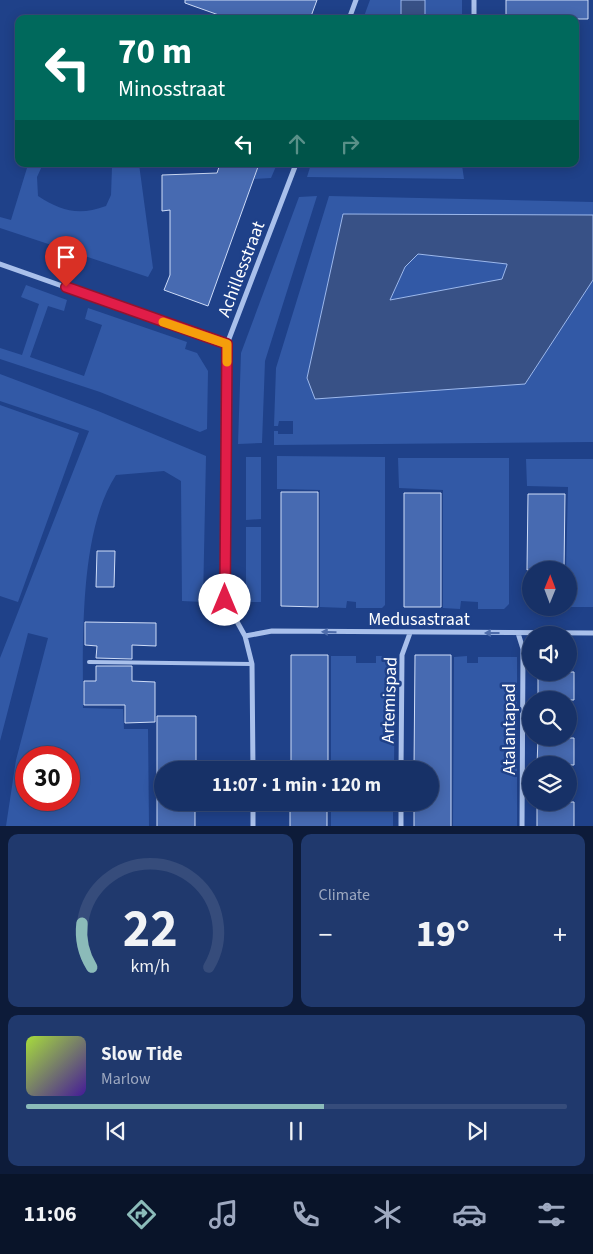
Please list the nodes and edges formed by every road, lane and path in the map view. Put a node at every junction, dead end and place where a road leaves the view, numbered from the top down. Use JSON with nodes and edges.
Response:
{"nodes":[{"id":1,"x":356,"y":0,"type":"edge"},
{"id":2,"x":474,"y":0,"type":"edge"},
{"id":3,"x":350,"y":15,"type":"edge"},
{"id":4,"x":474,"y":15,"type":"edge"},
{"id":5,"x":295,"y":167,"type":"edge"},
{"id":6,"x":0,"y":264,"type":"edge"},
{"id":7,"x":227,"y":344,"type":"junction"},
{"id":8,"x":410,"y":633,"type":"junction"},
{"id":9,"x":518,"y":633,"type":"junction"},
{"id":10,"x":593,"y":633,"type":"edge"},
{"id":11,"x":245,"y":636,"type":"junction"},
{"id":12,"x":90,"y":662,"type":"dead end"},
{"id":13,"x":252,"y":664,"type":"junction"},
{"id":14,"x":253,"y":761,"type":"edge"},
{"id":15,"x":401,"y":761,"type":"edge"},
{"id":16,"x":253,"y":811,"type":"edge"},
{"id":17,"x":401,"y":811,"type":"edge"},
{"id":18,"x":253,"y":826,"type":"edge"},
{"id":19,"x":401,"y":826,"type":"edge"},
{"id":20,"x":522,"y":826,"type":"edge"}],
"edges":[{"from":1,"to":3,"type":"street"},
{"from":2,"to":4,"type":"street"},
{"from":5,"to":7,"type":"street","name":"Achillesstraat"},
{"from":6,"to":7,"type":"street"},
{"from":7,"to":11,"type":"street","name":"Achillesstraat"},
{"from":9,"to":8,"type":"street","name":"Medusastraat","one_way":true},
{"from":8,"to":11,"type":"street","name":"Medusastraat","one_way":true},
{"from":8,"to":15,"type":"street","name":"Artemispad"},
{"from":9,"to":10,"type":"street","name":"Medusastraat"},
{"from":9,"to":20,"type":"street","name":"Atalantapad"},
{"from":11,"to":13,"type":"street","name":"Achillesstraat"},
{"from":12,"to":13,"type":"lane"},
{"from":13,"to":14,"type":"street","name":"Achillesstraat"},
{"from":16,"to":18,"type":"street"},
{"from":17,"to":19,"type":"street"}]}
